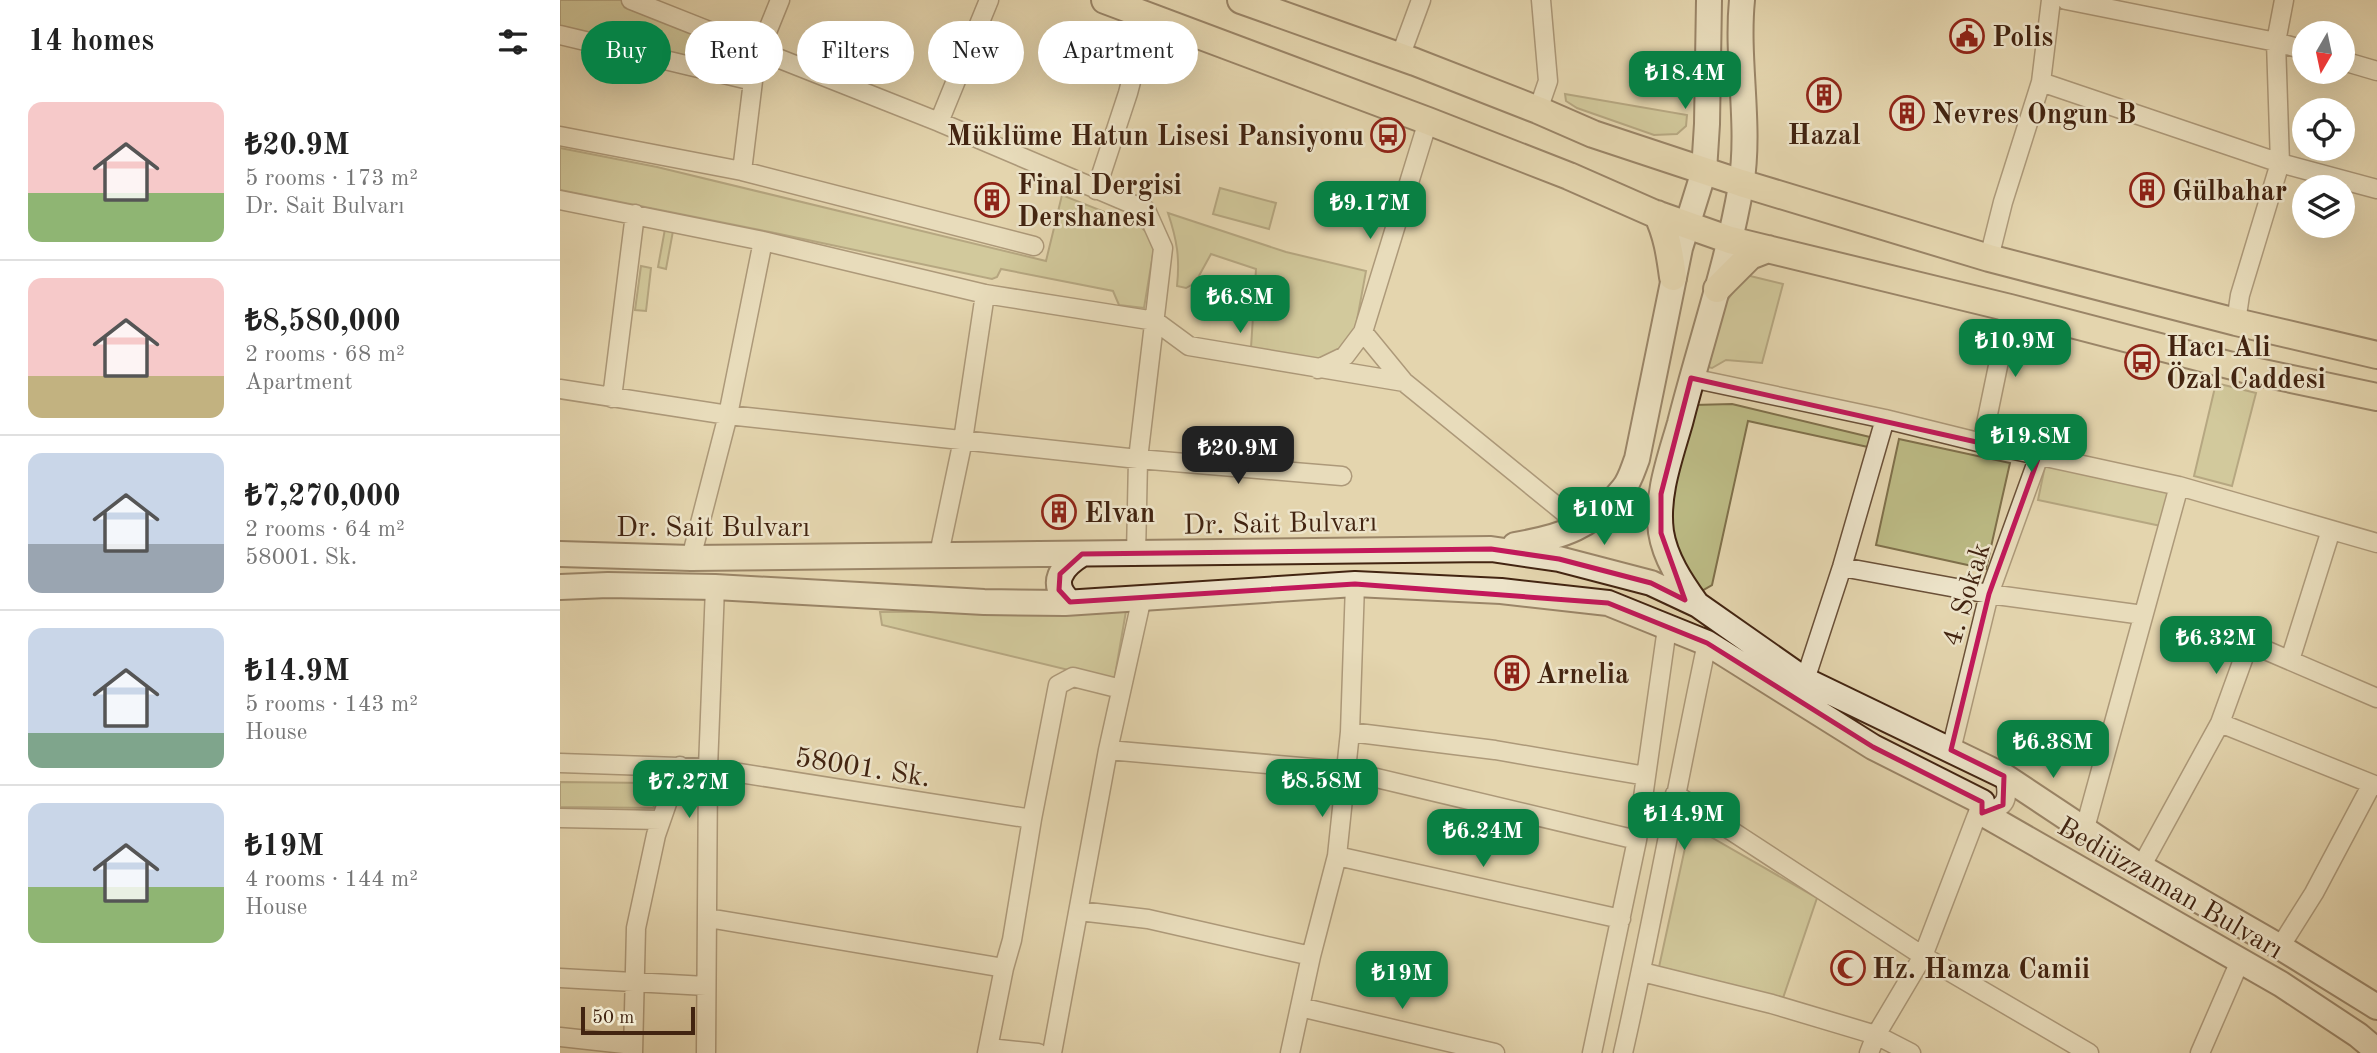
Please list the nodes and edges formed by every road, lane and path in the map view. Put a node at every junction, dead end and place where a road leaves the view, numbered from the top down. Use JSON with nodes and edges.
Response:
{"nodes":[{"id":1,"x":631,"y":0,"type":"edge"},
{"id":2,"x":780,"y":0,"type":"edge"},
{"id":3,"x":989,"y":0,"type":"edge"},
{"id":4,"x":1105,"y":0,"type":"edge"},
{"id":5,"x":1241,"y":0,"type":"edge"},
{"id":6,"x":1420,"y":0,"type":"edge"},
{"id":7,"x":1541,"y":0,"type":"edge"},
{"id":8,"x":1709,"y":0,"type":"edge"},
{"id":9,"x":1742,"y":0,"type":"edge"},
{"id":10,"x":2051,"y":0,"type":"edge"},
{"id":11,"x":2066,"y":0,"type":"edge"},
{"id":12,"x":2284,"y":0,"type":"edge"},
{"id":13,"x":1148,"y":17,"type":"junction"},
{"id":14,"x":772,"y":21,"type":"edge"},
{"id":15,"x":685,"y":22,"type":"edge"},
{"id":16,"x":560,"y":35,"type":"edge"},
{"id":17,"x":2276,"y":42,"type":"junction"},
{"id":18,"x":2292,"y":46,"type":"edge"},
{"id":19,"x":1400,"y":57,"type":"junction"},
{"id":20,"x":783,"y":61,"type":"edge"},
{"id":21,"x":685,"y":65,"type":"edge"},
{"id":22,"x":2356,"y":65,"type":"edge"},
{"id":23,"x":2377,"y":71,"type":"edge"},
{"id":24,"x":2041,"y":82,"type":"junction"},
{"id":25,"x":753,"y":84,"type":"edge"},
{"id":26,"x":1538,"y":110,"type":"junction"},
{"id":27,"x":1428,"y":121,"type":"junction"},
{"id":28,"x":939,"y":122,"type":"junction"},
{"id":29,"x":1707,"y":124,"type":"junction"},
{"id":30,"x":1744,"y":135,"type":"junction"},
{"id":31,"x":560,"y":136,"type":"edge"},
{"id":32,"x":1674,"y":162,"type":"junction"},
{"id":33,"x":2280,"y":163,"type":"junction"},
{"id":34,"x":742,"y":171,"type":"junction"},
{"id":35,"x":1704,"y":171,"type":"junction"},
{"id":36,"x":1741,"y":183,"type":"junction"},
{"id":37,"x":2377,"y":189,"type":"edge"},
{"id":38,"x":1096,"y":190,"type":"junction"},
{"id":39,"x":1778,"y":193,"type":"junction"},
{"id":40,"x":560,"y":200,"type":"edge"},
{"id":41,"x":635,"y":214,"type":"junction"},
{"id":42,"x":1657,"y":214,"type":"junction"},
{"id":43,"x":1687,"y":226,"type":"junction"},
{"id":44,"x":1730,"y":240,"type":"junction"},
{"id":45,"x":763,"y":241,"type":"junction"},
{"id":46,"x":1034,"y":246,"type":"dead end"},
{"id":47,"x":1768,"y":249,"type":"junction"},
{"id":48,"x":1989,"y":258,"type":"junction"},
{"id":49,"x":1674,"y":277,"type":"junction"},
{"id":50,"x":1717,"y":289,"type":"junction"},
{"id":51,"x":985,"y":294,"type":"junction"},
{"id":52,"x":2010,"y":308,"type":"junction"},
{"id":53,"x":1154,"y":321,"type":"junction"},
{"id":54,"x":2236,"y":322,"type":"junction"},
{"id":55,"x":1363,"y":332,"type":"junction"},
{"id":56,"x":2377,"y":355,"type":"edge"},
{"id":57,"x":1318,"y":369,"type":"junction"},
{"id":58,"x":1691,"y":378,"type":"junction"},
{"id":59,"x":1404,"y":382,"type":"junction"},
{"id":60,"x":560,"y":389,"type":"edge"},
{"id":61,"x":2377,"y":397,"type":"edge"},
{"id":62,"x":612,"y":398,"type":"junction"},
{"id":63,"x":728,"y":415,"type":"junction"},
{"id":64,"x":1885,"y":419,"type":"junction"},
{"id":65,"x":963,"y":440,"type":"junction"},
{"id":66,"x":1982,"y":443,"type":"junction"},
{"id":67,"x":2039,"y":456,"type":"junction"},
{"id":68,"x":1138,"y":459,"type":"junction"},
{"id":69,"x":1342,"y":475,"type":"dead end"},
{"id":70,"x":2179,"y":486,"type":"junction"},
{"id":71,"x":1581,"y":526,"type":"junction"},
{"id":72,"x":2332,"y":530,"type":"junction"},
{"id":73,"x":2377,"y":542,"type":"edge"},
{"id":74,"x":1492,"y":549,"type":"junction"},
{"id":75,"x":560,"y":554,"type":"edge"},
{"id":76,"x":939,"y":554,"type":"junction"},
{"id":77,"x":1082,"y":554,"type":"junction"},
{"id":78,"x":1136,"y":555,"type":"junction"},
{"id":79,"x":691,"y":558,"type":"junction"},
{"id":80,"x":1842,"y":567,"type":"junction"},
{"id":81,"x":1355,"y":584,"type":"junction"},
{"id":82,"x":560,"y":587,"type":"edge"},
{"id":83,"x":715,"y":587,"type":"junction"},
{"id":84,"x":1989,"y":594,"type":"junction"},
{"id":85,"x":1142,"y":597,"type":"junction"},
{"id":86,"x":1070,"y":602,"type":"junction"},
{"id":87,"x":1608,"y":603,"type":"joint"},
{"id":88,"x":1698,"y":605,"type":"junction"},
{"id":89,"x":2143,"y":615,"type":"junction"},
{"id":90,"x":1667,"y":628,"type":"junction"},
{"id":91,"x":1707,"y":643,"type":"junction"},
{"id":92,"x":2290,"y":660,"type":"junction"},
{"id":93,"x":1805,"y":680,"type":"junction"},
{"id":94,"x":1121,"y":689,"type":"junction"},
{"id":95,"x":2377,"y":698,"type":"edge"},
{"id":96,"x":2220,"y":723,"type":"junction"},
{"id":97,"x":1350,"y":732,"type":"junction"},
{"id":98,"x":1108,"y":750,"type":"junction"},
{"id":99,"x":1951,"y":750,"type":"junction"},
{"id":100,"x":560,"y":763,"type":"edge"},
{"id":101,"x":680,"y":765,"type":"junction"},
{"id":102,"x":708,"y":768,"type":"junction"},
{"id":103,"x":1346,"y":771,"type":"junction"},
{"id":104,"x":1646,"y":776,"type":"junction"},
{"id":105,"x":2004,"y":776,"type":"junction"},
{"id":106,"x":2374,"y":785,"type":"edge"},
{"id":107,"x":1675,"y":794,"type":"junction"},
{"id":108,"x":1982,"y":808,"type":"junction"},
{"id":109,"x":560,"y":818,"type":"edge"},
{"id":110,"x":661,"y":820,"type":"junction"},
{"id":111,"x":1032,"y":820,"type":"junction"},
{"id":112,"x":2085,"y":828,"type":"junction"},
{"id":113,"x":1637,"y":840,"type":"junction"},
{"id":114,"x":1337,"y":856,"type":"junction"},
{"id":115,"x":2141,"y":867,"type":"junction"},
{"id":116,"x":1079,"y":911,"type":"junction"},
{"id":117,"x":708,"y":918,"type":"junction"},
{"id":118,"x":1621,"y":919,"type":"junction"},
{"id":119,"x":2280,"y":947,"type":"junction"},
{"id":120,"x":1311,"y":956,"type":"junction"},
{"id":121,"x":1923,"y":956,"type":"junction"},
{"id":122,"x":2240,"y":961,"type":"junction"},
{"id":123,"x":1003,"y":968,"type":"junction"},
{"id":124,"x":1642,"y":972,"type":"junction"},
{"id":125,"x":560,"y":978,"type":"edge"},
{"id":126,"x":634,"y":981,"type":"junction"},
{"id":127,"x":706,"y":986,"type":"junction"},
{"id":128,"x":1300,"y":1007,"type":"junction"},
{"id":129,"x":2377,"y":1007,"type":"edge"},
{"id":130,"x":1877,"y":1035,"type":"junction"},
{"id":131,"x":560,"y":1037,"type":"edge"},
{"id":132,"x":633,"y":1049,"type":"edge"},
{"id":133,"x":988,"y":1051,"type":"edge"},
{"id":134,"x":2377,"y":1051,"type":"edge"},
{"id":135,"x":706,"y":1053,"type":"edge"},
{"id":136,"x":1038,"y":1053,"type":"edge"},
{"id":137,"x":1052,"y":1053,"type":"edge"},
{"id":138,"x":1290,"y":1053,"type":"edge"},
{"id":139,"x":1495,"y":1053,"type":"edge"},
{"id":140,"x":1592,"y":1053,"type":"edge"},
{"id":141,"x":1623,"y":1053,"type":"edge"},
{"id":142,"x":1869,"y":1053,"type":"edge"},
{"id":143,"x":1910,"y":1053,"type":"edge"},
{"id":144,"x":2089,"y":1053,"type":"edge"},
{"id":145,"x":2200,"y":1053,"type":"edge"}],
"edges":[{"from":1,"to":15,"type":"street"},
{"from":2,"to":14,"type":"street"},
{"from":3,"to":28,"type":"street"},
{"from":4,"to":13,"type":"main road"},
{"from":5,"to":19,"type":"main road"},
{"from":6,"to":19,"type":"street"},
{"from":7,"to":26,"type":"street"},
{"from":8,"to":29,"type":"street"},
{"from":9,"to":30,"type":"street"},
{"from":10,"to":24,"type":"street"},
{"from":11,"to":17,"type":"street"},
{"from":12,"to":17,"type":"street"},
{"from":13,"to":27,"type":"main road"},
{"from":13,"to":38,"type":"street"},
{"from":16,"to":21,"type":"street"},
{"from":17,"to":18,"type":"street"},
{"from":17,"to":33,"type":"street"},
{"from":19,"to":26,"type":"main road"},
{"from":20,"to":28,"type":"street"},
{"from":22,"to":23,"type":"street"},
{"from":24,"to":33,"type":"street"},
{"from":24,"to":48,"type":"street"},
{"from":25,"to":34,"type":"street"},
{"from":26,"to":32,"type":"main road"},
{"from":27,"to":42,"type":"main road"},
{"from":27,"to":55,"type":"street"},
{"from":28,"to":38,"type":"street"},
{"from":29,"to":32,"type":"street"},
{"from":29,"to":35,"type":"street"},
{"from":30,"to":36,"type":"street"},
{"from":30,"to":39,"type":"street"},
{"from":31,"to":34,"type":"street"},
{"from":32,"to":35,"type":"main road"},
{"from":33,"to":37,"type":"street"},
{"from":33,"to":54,"type":"street"},
{"from":34,"to":46,"type":"street"},
{"from":35,"to":36,"type":"main road"},
{"from":35,"to":43,"type":"street"},
{"from":36,"to":39,"type":"main road"},
{"from":36,"to":44,"type":"street"},
{"from":38,"to":53,"type":"street"},
{"from":39,"to":48,"type":"main road"},
{"from":40,"to":41,"type":"street"},
{"from":41,"to":45,"type":"street"},
{"from":41,"to":62,"type":"street"},
{"from":42,"to":43,"type":"main road"},
{"from":42,"to":49,"type":"main road"},
{"from":43,"to":44,"type":"main road"},
{"from":43,"to":49,"type":"street"},
{"from":44,"to":47,"type":"main road"},
{"from":44,"to":50,"type":"street"},
{"from":45,"to":51,"type":"street"},
{"from":45,"to":63,"type":"street"},
{"from":47,"to":50,"type":"main road"},
{"from":47,"to":52,"type":"main road"},
{"from":48,"to":54,"type":"main road"},
{"from":49,"to":71,"type":"street"},
{"from":50,"to":58,"type":"street"},
{"from":51,"to":53,"type":"street"},
{"from":51,"to":65,"type":"street"},
{"from":52,"to":61,"type":"main road"},
{"from":52,"to":66,"type":"street"},
{"from":53,"to":57,"type":"street"},
{"from":53,"to":68,"type":"street"},
{"from":54,"to":56,"type":"main road"},
{"from":55,"to":57,"type":"street"},
{"from":55,"to":59,"type":"street"},
{"from":57,"to":59,"type":"street"},
{"from":58,"to":64,"type":"street"},
{"from":58,"to":88,"type":"street"},
{"from":59,"to":71,"type":"street"},
{"from":60,"to":62,"type":"street"},
{"from":62,"to":63,"type":"street"},
{"from":63,"to":65,"type":"street"},
{"from":63,"to":79,"type":"street"},
{"from":64,"to":66,"type":"street"},
{"from":64,"to":80,"type":"street"},
{"from":65,"to":68,"type":"street"},
{"from":65,"to":76,"type":"street"},
{"from":66,"to":67,"type":"street"},
{"from":67,"to":70,"type":"street"},
{"from":67,"to":84,"type":"street","name":"4. Sokak"},
{"from":68,"to":69,"type":"street"},
{"from":68,"to":78,"type":"street"},
{"from":70,"to":72,"type":"street"},
{"from":70,"to":89,"type":"street"},
{"from":71,"to":74,"type":"street"},
{"from":72,"to":73,"type":"street"},
{"from":72,"to":92,"type":"street"},
{"from":74,"to":78,"type":"street","name":"Dr. Sait Bulvarı"},
{"from":74,"to":88,"type":"street","name":"Dr. Sait Bulvarı"},
{"from":75,"to":79,"type":"street","name":"Dr. Sait Bulvarı"},
{"from":76,"to":77,"type":"street","name":"Dr. Sait Bulvarı"},
{"from":76,"to":79,"type":"street","name":"Dr. Sait Bulvarı"},
{"from":77,"to":78,"type":"street","name":"Dr. Sait Bulvarı"},
{"from":77,"to":86,"type":"street"},
{"from":80,"to":84,"type":"street"},
{"from":80,"to":93,"type":"street"},
{"from":81,"to":85,"type":"street","name":"Dr. Sait Bulvarı"},
{"from":81,"to":87,"type":"street","name":"Dr. Sait Bulvarı"},
{"from":81,"to":97,"type":"street"},
{"from":82,"to":83,"type":"street","name":"Dr. Sait Bulvarı"},
{"from":83,"to":86,"type":"street","name":"Dr. Sait Bulvarı"},
{"from":83,"to":102,"type":"street"},
{"from":84,"to":89,"type":"street"},
{"from":84,"to":99,"type":"street","name":"4. Sokak"},
{"from":85,"to":86,"type":"street","name":"Dr. Sait Bulvarı"},
{"from":85,"to":94,"type":"street"},
{"from":87,"to":90,"type":"street","name":"Bediüzzaman Bulvarı"},
{"from":88,"to":93,"type":"street","name":"Bediüzzaman Bulvarı"},
{"from":89,"to":112,"type":"street"},
{"from":90,"to":91,"type":"street","name":"Bediüzzaman Bulvarı"},
{"from":90,"to":104,"type":"street"},
{"from":91,"to":107,"type":"street"},
{"from":91,"to":108,"type":"street","name":"Bediüzzaman Bulvarı"},
{"from":92,"to":95,"type":"street"},
{"from":92,"to":96,"type":"street"},
{"from":93,"to":99,"type":"street","name":"Bediüzzaman Bulvarı"},
{"from":94,"to":98,"type":"street"},
{"from":94,"to":111,"type":"street"},
{"from":96,"to":106,"type":"street"},
{"from":96,"to":115,"type":"street"},
{"from":97,"to":103,"type":"street"},
{"from":97,"to":104,"type":"street"},
{"from":98,"to":103,"type":"street"},
{"from":98,"to":116,"type":"street"},
{"from":99,"to":105,"type":"street","name":"Bediüzzaman Bulvarı"},
{"from":100,"to":101,"type":"street","name":"58001. Sk."},
{"from":101,"to":102,"type":"street","name":"58001. Sk."},
{"from":101,"to":110,"type":"street"},
{"from":102,"to":111,"type":"street","name":"58001. Sk."},
{"from":102,"to":117,"type":"street"},
{"from":103,"to":113,"type":"street"},
{"from":103,"to":114,"type":"street"},
{"from":104,"to":113,"type":"street"},
{"from":105,"to":108,"type":"street"},
{"from":105,"to":112,"type":"street","name":"Bediüzzaman Bulvarı"},
{"from":106,"to":119,"type":"street"},
{"from":107,"to":121,"type":"street"},
{"from":107,"to":124,"type":"street"},
{"from":108,"to":121,"type":"street"},
{"from":108,"to":122,"type":"street","name":"Bediüzzaman Bulvarı"},
{"from":109,"to":110,"type":"street"},
{"from":110,"to":126,"type":"street"},
{"from":111,"to":123,"type":"street"},
{"from":112,"to":115,"type":"street","name":"Bediüzzaman Bulvarı"},
{"from":113,"to":118,"type":"street"},
{"from":114,"to":118,"type":"street"},
{"from":114,"to":120,"type":"street"},
{"from":115,"to":119,"type":"street","name":"Bediüzzaman Bulvarı"},
{"from":116,"to":120,"type":"street"},
{"from":116,"to":137,"type":"street"},
{"from":117,"to":123,"type":"street"},
{"from":117,"to":127,"type":"street"},
{"from":118,"to":140,"type":"street"},
{"from":119,"to":129,"type":"street","name":"Bediüzzaman Bulvarı"},
{"from":120,"to":128,"type":"street"},
{"from":121,"to":130,"type":"street"},
{"from":121,"to":144,"type":"street"},
{"from":122,"to":134,"type":"street","name":"Bediüzzaman Bulvarı"},
{"from":122,"to":145,"type":"street"},
{"from":123,"to":133,"type":"street"},
{"from":124,"to":130,"type":"street"},
{"from":124,"to":141,"type":"street"},
{"from":125,"to":126,"type":"street"},
{"from":126,"to":127,"type":"street"},
{"from":126,"to":132,"type":"street"},
{"from":127,"to":135,"type":"street"},
{"from":128,"to":138,"type":"street"},
{"from":128,"to":139,"type":"street"},
{"from":130,"to":142,"type":"street"},
{"from":130,"to":143,"type":"street"},
{"from":131,"to":132,"type":"street"},
{"from":133,"to":136,"type":"street"}]}
